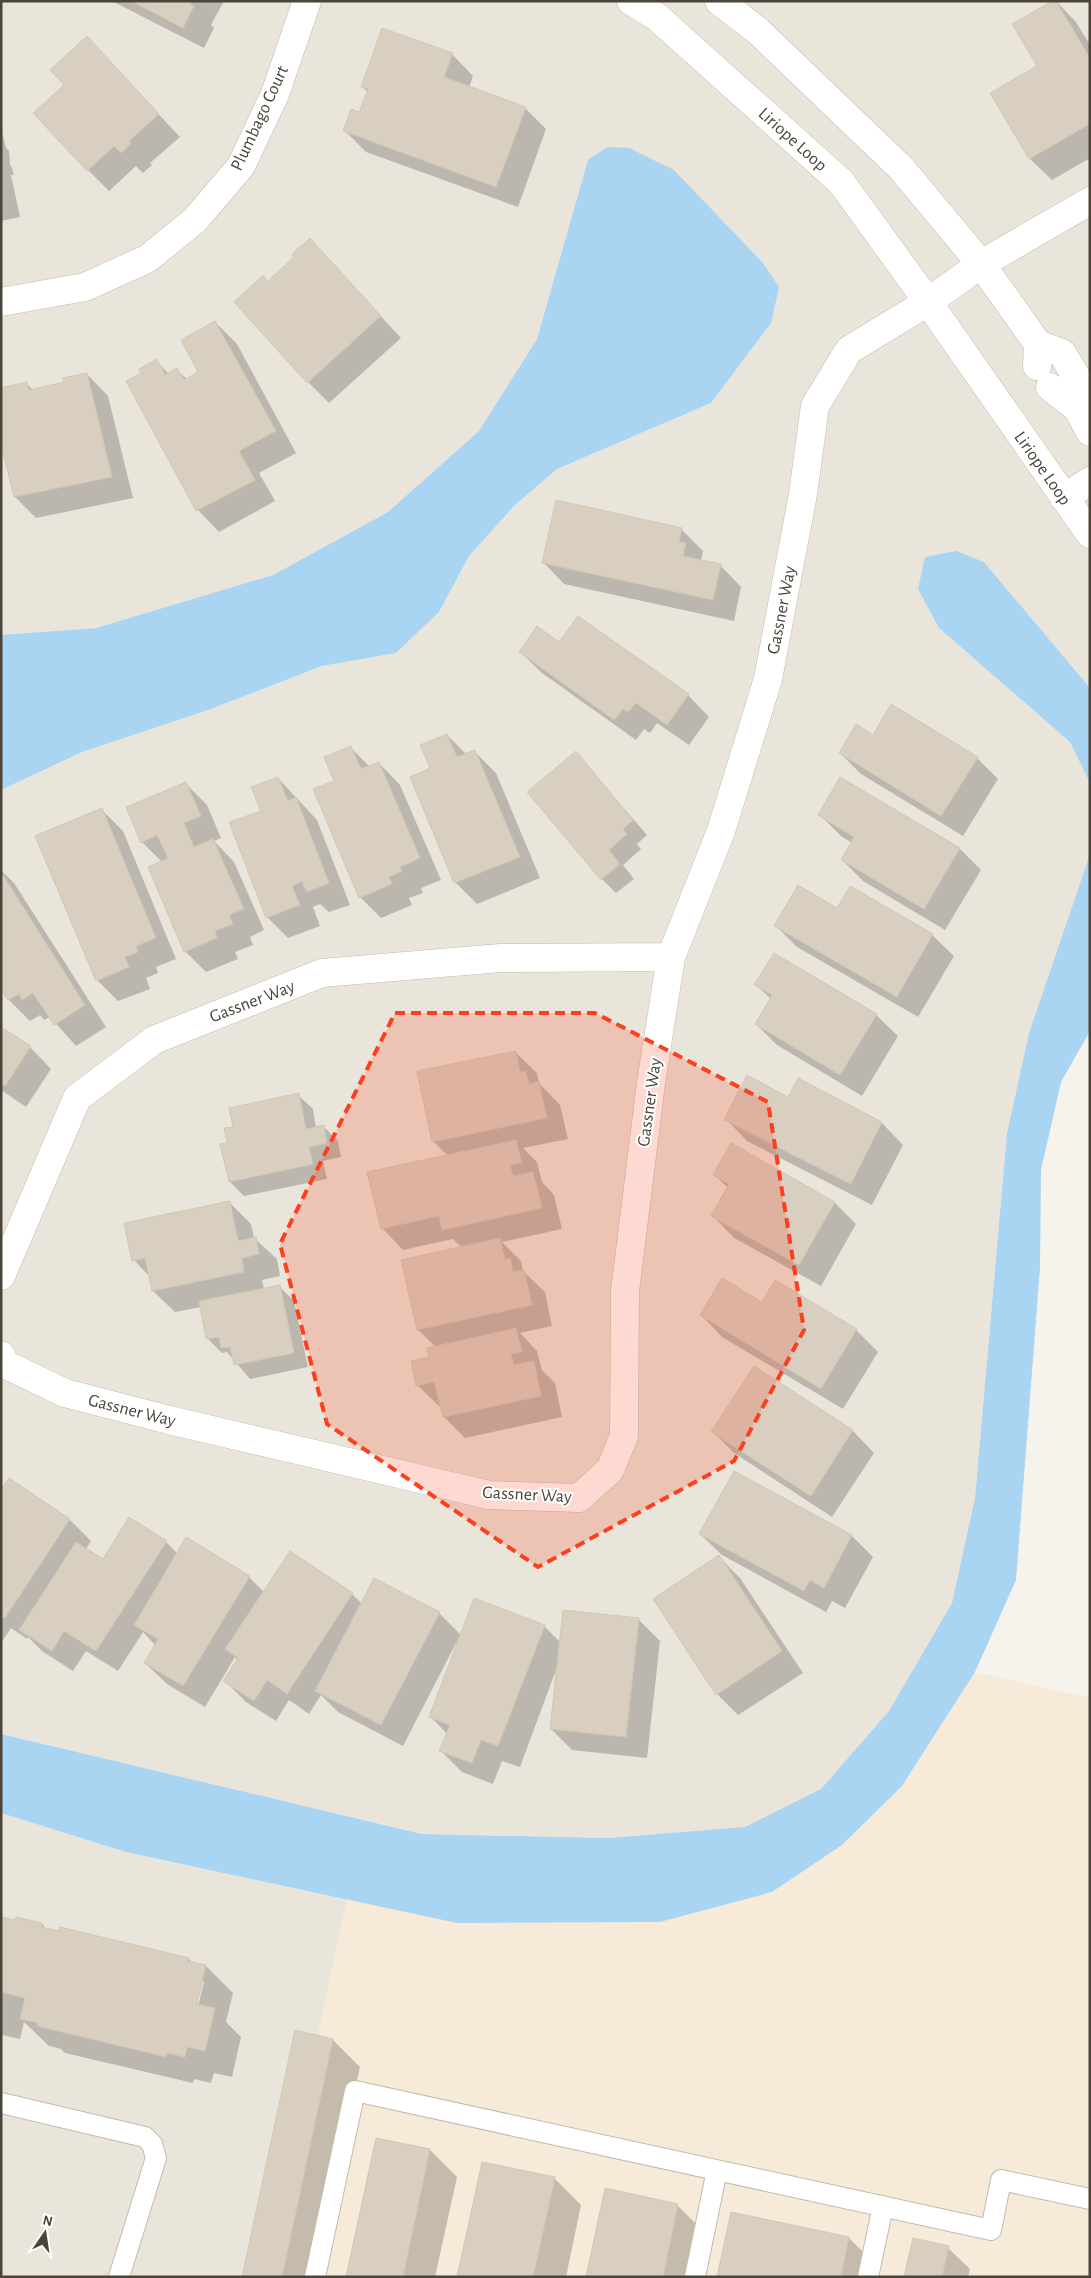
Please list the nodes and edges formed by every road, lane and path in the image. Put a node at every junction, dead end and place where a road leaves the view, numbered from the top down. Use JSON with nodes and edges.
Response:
{"nodes":[{"id":1,"x":307,"y":1,"type":"edge"},
{"id":2,"x":631,"y":1,"type":"edge"},
{"id":3,"x":719,"y":1,"type":"edge"},
{"id":4,"x":1090,"y":201,"type":"edge"},
{"id":5,"x":981,"y":264,"type":"junction"},
{"id":6,"x":1,"y":302,"type":"edge"},
{"id":7,"x":928,"y":302,"type":"junction"},
{"id":8,"x":1042,"y":366,"type":"junction"},
{"id":9,"x":1084,"y":421,"type":"edge"},
{"id":10,"x":1090,"y":481,"type":"edge"},
{"id":11,"x":1064,"y":498,"type":"junction"},
{"id":12,"x":1090,"y":534,"type":"edge"},
{"id":13,"x":671,"y":957,"type":"junction"},
{"id":14,"x":1,"y":1276,"type":"edge"},
{"id":15,"x":1,"y":1355,"type":"edge"},
{"id":16,"x":1,"y":2103,"type":"edge"},
{"id":17,"x":717,"y":2170,"type":"junction"},
{"id":18,"x":1090,"y":2199,"type":"edge"},
{"id":19,"x":883,"y":2206,"type":"junction"},
{"id":20,"x":119,"y":2277,"type":"edge"},
{"id":21,"x":315,"y":2277,"type":"edge"},
{"id":22,"x":695,"y":2277,"type":"edge"},
{"id":23,"x":868,"y":2277,"type":"edge"}],
"edges":[{"from":1,"to":6,"type":"street","name":"Plumbago Court"},
{"from":2,"to":7,"type":"street","name":"Liriope Loop"},
{"from":3,"to":5,"type":"street"},
{"from":4,"to":5,"type":"street"},
{"from":5,"to":7,"type":"street"},
{"from":5,"to":8,"type":"street"},
{"from":7,"to":11,"type":"street","name":"Liriope Loop"},
{"from":7,"to":13,"type":"street","name":"Gassner Way"},
{"from":8,"to":9,"type":"street"},
{"from":8,"to":9,"type":"street"},
{"from":10,"to":11,"type":"street"},
{"from":11,"to":12,"type":"street","name":"Liriope Loop"},
{"from":13,"to":14,"type":"street","name":"Gassner Way"},
{"from":13,"to":15,"type":"street","name":"Gassner Way"},
{"from":16,"to":20,"type":"lane"},
{"from":17,"to":19,"type":"lane"},
{"from":17,"to":21,"type":"lane"},
{"from":17,"to":22,"type":"lane"},
{"from":18,"to":19,"type":"lane"},
{"from":19,"to":23,"type":"lane"}]}
